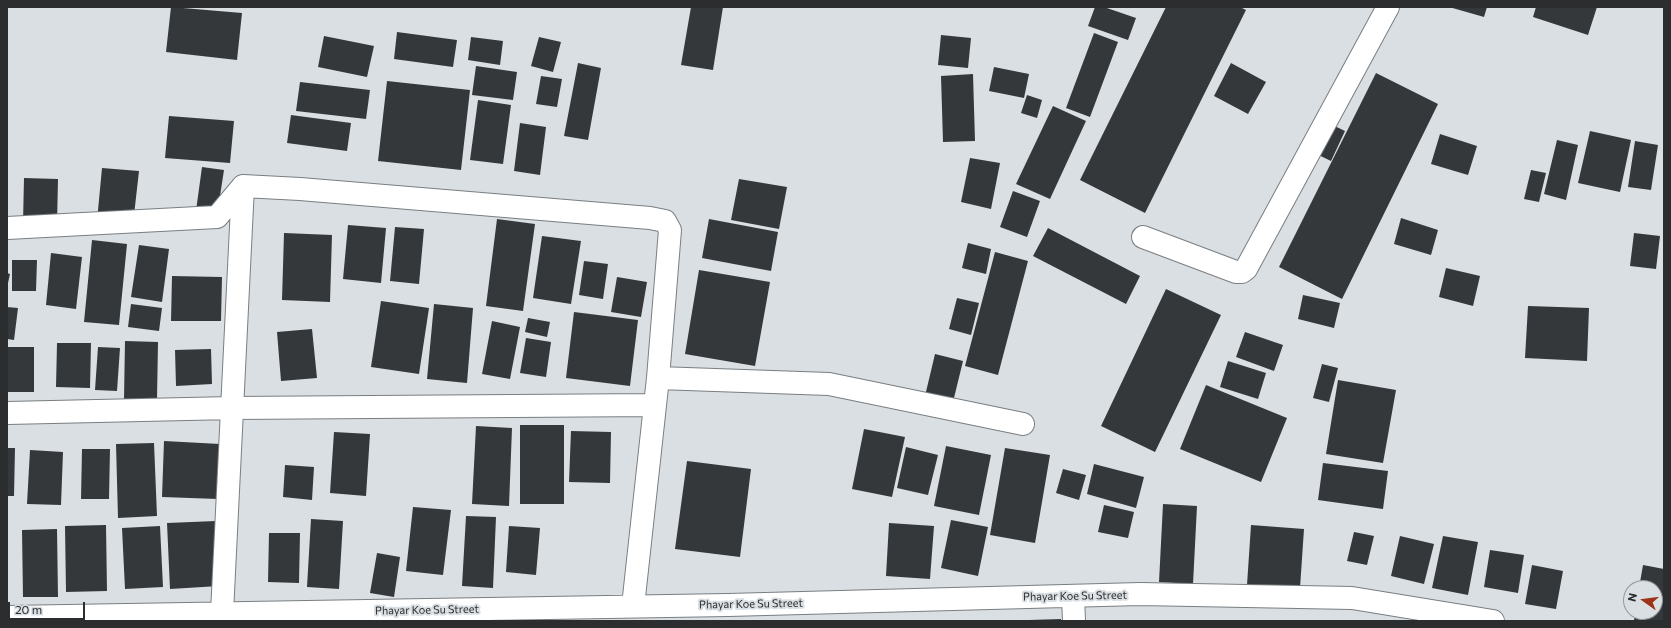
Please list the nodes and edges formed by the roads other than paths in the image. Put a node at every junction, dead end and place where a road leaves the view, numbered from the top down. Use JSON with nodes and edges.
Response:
{"nodes":[{"id":1,"x":1388,"y":7,"type":"edge"},
{"id":2,"x":243,"y":186,"type":"junction"},
{"id":3,"x":7,"y":228,"type":"edge"},
{"id":4,"x":1143,"y":237,"type":"dead end"},
{"id":5,"x":658,"y":378,"type":"junction"},
{"id":6,"x":654,"y":405,"type":"junction"},
{"id":7,"x":232,"y":408,"type":"junction"},
{"id":8,"x":7,"y":413,"type":"edge"},
{"id":9,"x":1023,"y":424,"type":"dead end"},
{"id":10,"x":1073,"y":596,"type":"junction"},
{"id":11,"x":633,"y":606,"type":"junction"},
{"id":12,"x":222,"y":613,"type":"junction"},
{"id":13,"x":7,"y":617,"type":"edge"},
{"id":14,"x":1074,"y":621,"type":"edge"},
{"id":15,"x":1493,"y":621,"type":"edge"}],
"edges":[{"from":1,"to":4,"type":"street"},
{"from":2,"to":3,"type":"street"},
{"from":2,"to":5,"type":"street"},
{"from":2,"to":7,"type":"street"},
{"from":5,"to":6,"type":"street"},
{"from":5,"to":9,"type":"street"},
{"from":6,"to":7,"type":"street"},
{"from":6,"to":11,"type":"street"},
{"from":7,"to":8,"type":"street"},
{"from":7,"to":12,"type":"street"},
{"from":10,"to":11,"type":"street","name":"Phayar Koe Su Street"},
{"from":10,"to":14,"type":"street"},
{"from":10,"to":15,"type":"street","name":"Phayar Koe Su Street"},
{"from":11,"to":12,"type":"street","name":"Phayar Koe Su Street"},
{"from":12,"to":13,"type":"street","name":"Phayar Koe Su Street"}]}
